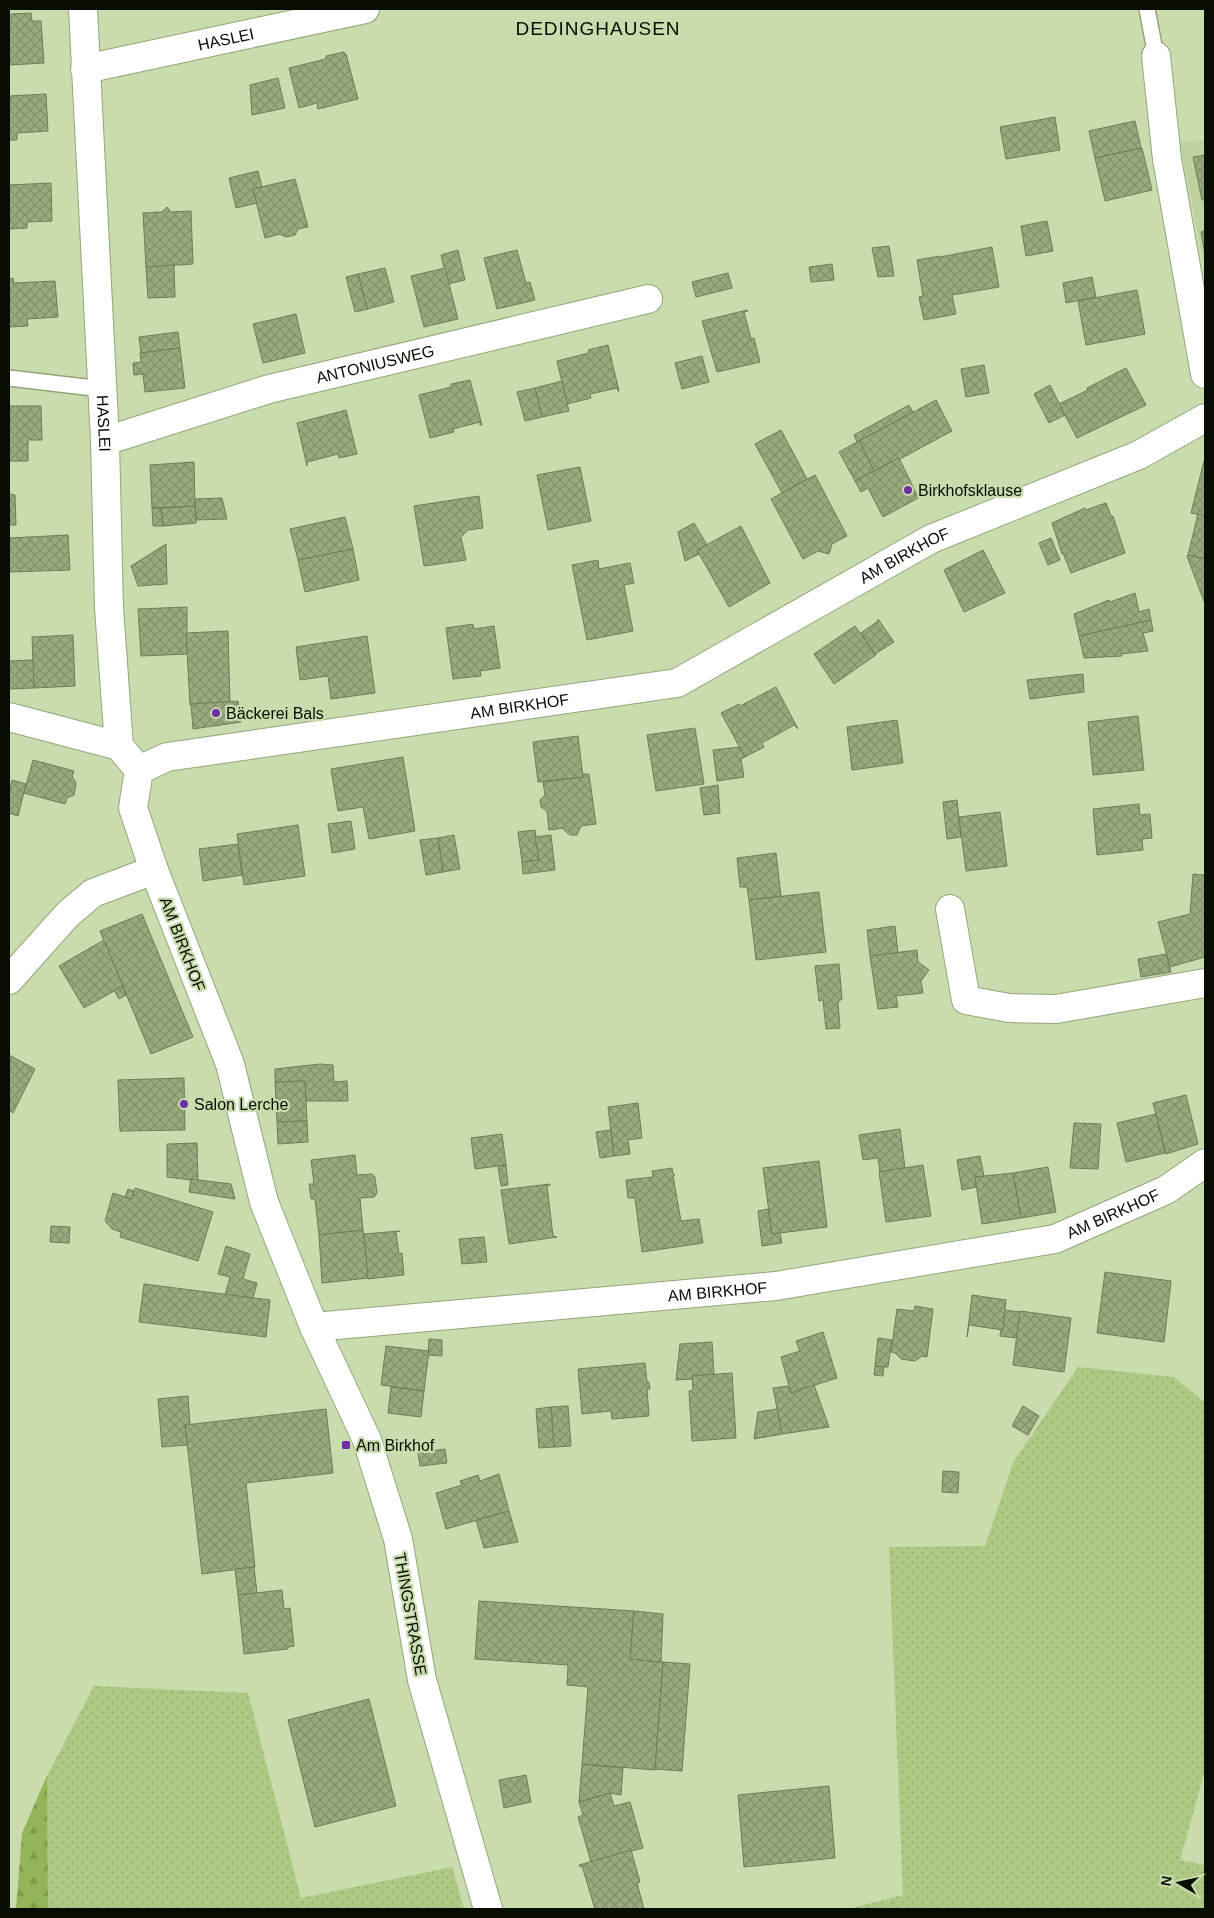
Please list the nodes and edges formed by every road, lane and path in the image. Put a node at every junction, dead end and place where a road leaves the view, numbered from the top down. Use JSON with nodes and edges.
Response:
{"nodes":[{"id":1,"x":83,"y":9,"type":"edge"},
{"id":2,"x":365,"y":9,"type":"edge"},
{"id":3,"x":1147,"y":9,"type":"edge"},
{"id":4,"x":1156,"y":56,"type":"joint"},
{"id":5,"x":85,"y":69,"type":"junction"},
{"id":6,"x":648,"y":299,"type":"dead end"},
{"id":7,"x":1205,"y":374,"type":"edge"},
{"id":8,"x":9,"y":378,"type":"edge"},
{"id":9,"x":102,"y":389,"type":"junction"},
{"id":10,"x":1205,"y":418,"type":"edge"},
{"id":11,"x":105,"y":441,"type":"junction"},
{"id":12,"x":9,"y":717,"type":"edge"},
{"id":13,"x":120,"y":746,"type":"junction"},
{"id":14,"x":139,"y":770,"type":"junction"},
{"id":15,"x":154,"y":870,"type":"junction"},
{"id":16,"x":950,"y":909,"type":"dead end"},
{"id":17,"x":9,"y":980,"type":"edge"},
{"id":18,"x":1205,"y":983,"type":"edge"},
{"id":19,"x":1205,"y":1163,"type":"edge"},
{"id":20,"x":314,"y":1327,"type":"junction"},
{"id":21,"x":488,"y":1909,"type":"edge"}],
"edges":[{"from":1,"to":5,"type":"street","name":"HASLEI"},
{"from":2,"to":5,"type":"street","name":"HASLEI"},
{"from":3,"to":4,"type":"lane"},
{"from":4,"to":7,"type":"street"},
{"from":5,"to":9,"type":"street","name":"HASLEI"},
{"from":6,"to":11,"type":"street","name":"ANTONIUSWEG"},
{"from":8,"to":9,"type":"lane"},
{"from":9,"to":11,"type":"street","name":"HASLEI"},
{"from":10,"to":14,"type":"street","name":"AM BIRKHOF"},
{"from":11,"to":13,"type":"street","name":"HASLEI"},
{"from":12,"to":13,"type":"street"},
{"from":13,"to":14,"type":"street"},
{"from":14,"to":15,"type":"street","name":"AM BIRKHOF"},
{"from":15,"to":17,"type":"street"},
{"from":15,"to":20,"type":"street","name":"AM BIRKHOF"},
{"from":16,"to":18,"type":"street"},
{"from":19,"to":20,"type":"street","name":"AM BIRKHOF"},
{"from":20,"to":21,"type":"street","name":"THINGSTRASSE"}]}
